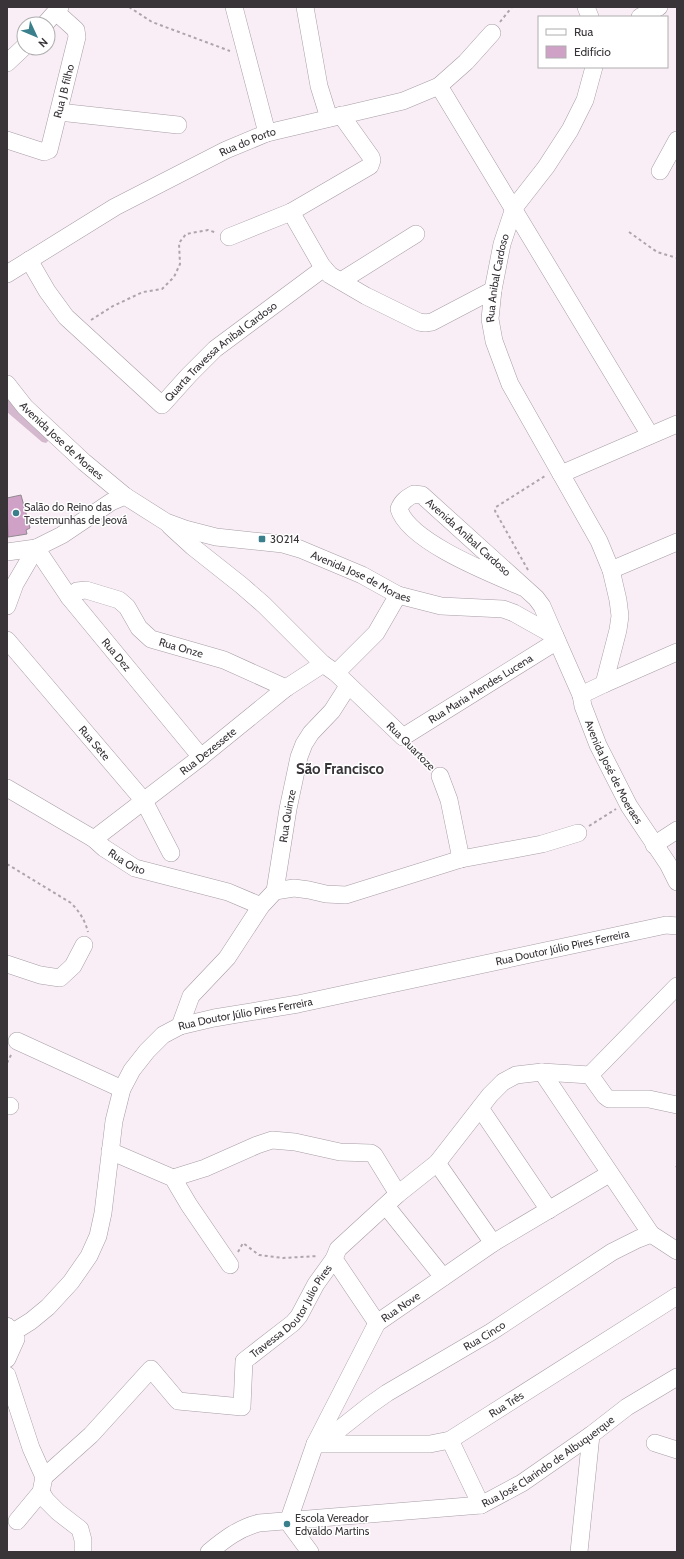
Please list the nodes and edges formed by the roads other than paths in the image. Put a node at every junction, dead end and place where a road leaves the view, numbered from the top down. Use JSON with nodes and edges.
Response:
{"nodes":[{"id":1,"x":234,"y":7,"type":"edge"},
{"id":2,"x":306,"y":7,"type":"edge"},
{"id":3,"x":659,"y":7,"type":"edge"},
{"id":4,"x":54,"y":14,"type":"edge"},
{"id":5,"x":642,"y":16,"type":"edge"},
{"id":6,"x":492,"y":33,"type":"road end"},
{"id":7,"x":16,"y":55,"type":"edge"},
{"id":8,"x":7,"y":63,"type":"edge"},
{"id":9,"x":594,"y":68,"type":"edge"},
{"id":10,"x":440,"y":86,"type":"junction"},
{"id":11,"x":59,"y":112,"type":"junction"},
{"id":12,"x":335,"y":117,"type":"junction"},
{"id":13,"x":178,"y":125,"type":"dead end"},
{"id":14,"x":267,"y":133,"type":"junction"},
{"id":15,"x":7,"y":140,"type":"edge"},
{"id":16,"x":677,"y":140,"type":"edge"},
{"id":17,"x":660,"y":171,"type":"dead end"},
{"id":18,"x":514,"y":208,"type":"junction"},
{"id":19,"x":291,"y":212,"type":"junction"},
{"id":20,"x":416,"y":234,"type":"dead end"},
{"id":21,"x":229,"y":237,"type":"road end"},
{"id":22,"x":29,"y":260,"type":"junction"},
{"id":23,"x":324,"y":268,"type":"junction"},
{"id":24,"x":7,"y":274,"type":"edge"},
{"id":25,"x":341,"y":281,"type":"junction"},
{"id":26,"x":493,"y":290,"type":"junction"},
{"id":27,"x":7,"y":384,"type":"edge"},
{"id":28,"x":677,"y":424,"type":"edge"},
{"id":29,"x":650,"y":435,"type":"junction"},
{"id":30,"x":561,"y":474,"type":"junction"},
{"id":31,"x":125,"y":496,"type":"junction"},
{"id":32,"x":166,"y":522,"type":"junction"},
{"id":33,"x":677,"y":542,"type":"edge"},
{"id":34,"x":36,"y":548,"type":"junction"},
{"id":35,"x":7,"y":552,"type":"edge"},
{"id":36,"x":611,"y":570,"type":"junction"},
{"id":37,"x":522,"y":587,"type":"junction"},
{"id":38,"x":398,"y":594,"type":"junction"},
{"id":39,"x":69,"y":597,"type":"junction"},
{"id":40,"x":7,"y":606,"type":"edge"},
{"id":41,"x":556,"y":638,"type":"junction"},
{"id":42,"x":7,"y":640,"type":"edge"},
{"id":43,"x":677,"y":652,"type":"edge"},
{"id":44,"x":329,"y":669,"type":"junction"},
{"id":45,"x":604,"y":684,"type":"junction"},
{"id":46,"x":348,"y":686,"type":"junction"},
{"id":47,"x":286,"y":688,"type":"junction"},
{"id":48,"x":581,"y":695,"type":"junction"},
{"id":49,"x":403,"y":737,"type":"joint"},
{"id":50,"x":201,"y":757,"type":"junction"},
{"id":51,"x":440,"y":776,"type":"road end"},
{"id":52,"x":7,"y":788,"type":"edge"},
{"id":53,"x":144,"y":802,"type":"junction"},
{"id":54,"x":677,"y":830,"type":"edge"},
{"id":55,"x":578,"y":832,"type":"road end"},
{"id":56,"x":94,"y":839,"type":"junction"},
{"id":57,"x":654,"y":845,"type":"junction"},
{"id":58,"x":171,"y":853,"type":"dead end"},
{"id":59,"x":461,"y":859,"type":"junction"},
{"id":60,"x":677,"y":882,"type":"edge"},
{"id":61,"x":275,"y":891,"type":"junction"},
{"id":62,"x":261,"y":906,"type":"junction"},
{"id":63,"x":677,"y":926,"type":"edge"},
{"id":64,"x":84,"y":945,"type":"road end"},
{"id":65,"x":7,"y":964,"type":"edge"},
{"id":66,"x":677,"y":986,"type":"edge"},
{"id":67,"x":180,"y":1026,"type":"junction"},
{"id":68,"x":16,"y":1041,"type":"dead end"},
{"id":69,"x":542,"y":1072,"type":"junction"},
{"id":70,"x":590,"y":1075,"type":"junction"},
{"id":71,"x":122,"y":1089,"type":"junction"},
{"id":72,"x":677,"y":1105,"type":"edge"},
{"id":73,"x":480,"y":1108,"type":"junction"},
{"id":74,"x":110,"y":1151,"type":"junction"},
{"id":75,"x":437,"y":1163,"type":"junction"},
{"id":76,"x":609,"y":1174,"type":"junction"},
{"id":77,"x":173,"y":1178,"type":"junction"},
{"id":78,"x":398,"y":1194,"type":"junction"},
{"id":79,"x":386,"y":1206,"type":"junction"},
{"id":80,"x":549,"y":1210,"type":"junction"},
{"id":81,"x":651,"y":1234,"type":"junction"},
{"id":82,"x":493,"y":1243,"type":"junction"},
{"id":83,"x":677,"y":1251,"type":"edge"},
{"id":84,"x":335,"y":1257,"type":"junction"},
{"id":85,"x":230,"y":1265,"type":"road end"},
{"id":86,"x":443,"y":1277,"type":"junction"},
{"id":87,"x":677,"y":1296,"type":"edge"},
{"id":88,"x":376,"y":1323,"type":"junction"},
{"id":89,"x":8,"y":1332,"type":"edge"},
{"id":90,"x":7,"y":1359,"type":"edge"},
{"id":91,"x":7,"y":1375,"type":"edge"},
{"id":92,"x":677,"y":1377,"type":"edge"},
{"id":93,"x":591,"y":1435,"type":"junction"},
{"id":94,"x":450,"y":1440,"type":"junction"},
{"id":95,"x":655,"y":1443,"type":"dead end"},
{"id":96,"x":319,"y":1444,"type":"junction"},
{"id":97,"x":677,"y":1450,"type":"edge"},
{"id":98,"x":42,"y":1484,"type":"junction"},
{"id":99,"x":481,"y":1505,"type":"junction"},
{"id":100,"x":17,"y":1521,"type":"dead end"},
{"id":101,"x":288,"y":1522,"type":"junction"},
{"id":102,"x":83,"y":1552,"type":"edge"},
{"id":103,"x":209,"y":1552,"type":"edge"},
{"id":104,"x":310,"y":1552,"type":"edge"},
{"id":105,"x":579,"y":1552,"type":"edge"}],
"edges":[{"from":1,"to":14,"type":"street"},
{"from":2,"to":12,"type":"street"},
{"from":3,"to":5,"type":"street"},
{"from":4,"to":11,"type":"street","name":"Rua J B filho"},
{"from":6,"to":10,"type":"street","name":"Rua do Porto"},
{"from":7,"to":8,"type":"street"},
{"from":9,"to":18,"type":"street","name":"Rua Anibal Cardoso"},
{"from":10,"to":12,"type":"street","name":"Rua do Porto"},
{"from":10,"to":18,"type":"street"},
{"from":11,"to":13,"type":"street"},
{"from":11,"to":15,"type":"street","name":"Rua J B filho"},
{"from":12,"to":14,"type":"street","name":"Rua do Porto"},
{"from":12,"to":19,"type":"street"},
{"from":14,"to":22,"type":"street","name":"Rua do Porto"},
{"from":16,"to":17,"type":"street"},
{"from":18,"to":26,"type":"street","name":"Rua Anibal Cardoso"},
{"from":18,"to":29,"type":"street"},
{"from":19,"to":21,"type":"street"},
{"from":19,"to":23,"type":"street"},
{"from":20,"to":25,"type":"street"},
{"from":22,"to":23,"type":"street","name":"Quarta Travessa Anibal Cardoso"},
{"from":22,"to":24,"type":"street","name":"Rua do Porto"},
{"from":23,"to":25,"type":"street"},
{"from":25,"to":26,"type":"street"},
{"from":26,"to":30,"type":"street","name":"Rua Anibal Cardoso"},
{"from":27,"to":31,"type":"street","name":"Avenida Jose de Moraes"},
{"from":28,"to":29,"type":"street"},
{"from":29,"to":30,"type":"street"},
{"from":30,"to":36,"type":"street","name":"Rua Anibal Cardoso"},
{"from":31,"to":32,"type":"street","name":"Avenida Jose de Moraes"},
{"from":31,"to":34,"type":"street"},
{"from":32,"to":38,"type":"street","name":"Avenida Jose de Moraes"},
{"from":32,"to":44,"type":"street","name":"Rua Quartoze"},
{"from":33,"to":36,"type":"street"},
{"from":34,"to":35,"type":"street"},
{"from":34,"to":39,"type":"street","name":"Rua Dez"},
{"from":34,"to":40,"type":"street"},
{"from":36,"to":45,"type":"street"},
{"from":37,"to":37,"type":"street","name":"Avenida Anibal Cardoso"},
{"from":37,"to":41,"type":"street","name":"Avenida Anibal Cardoso"},
{"from":38,"to":41,"type":"street","name":"Avenida Jose de Moraes"},
{"from":38,"to":44,"type":"street","name":"Rua Dezessete"},
{"from":39,"to":47,"type":"street","name":"Rua Onze"},
{"from":39,"to":50,"type":"street","name":"Rua Dez"},
{"from":41,"to":48,"type":"street"},
{"from":41,"to":49,"type":"street","name":"Rua Maria Mendes Lucena"},
{"from":42,"to":53,"type":"street","name":"Rua Sete"},
{"from":43,"to":45,"type":"street"},
{"from":44,"to":46,"type":"street","name":"Rua Quartoze"},
{"from":44,"to":47,"type":"street","name":"Rua Dezessete"},
{"from":45,"to":48,"type":"street"},
{"from":46,"to":49,"type":"street","name":"Rua Quartoze"},
{"from":46,"to":61,"type":"street","name":"Rua Quinze"},
{"from":47,"to":50,"type":"street","name":"Rua Dezessete"},
{"from":48,"to":57,"type":"street","name":"Avenida José de Moeraes"},
{"from":50,"to":53,"type":"street","name":"Rua Dezessete"},
{"from":51,"to":59,"type":"street","name":"Rua Quartoze"},
{"from":52,"to":56,"type":"street","name":"Rua Oito"},
{"from":53,"to":56,"type":"street","name":"Rua Dezessete"},
{"from":53,"to":58,"type":"street","name":"Rua Sete"},
{"from":54,"to":57,"type":"street"},
{"from":55,"to":59,"type":"street"},
{"from":56,"to":62,"type":"street","name":"Rua Oito"},
{"from":57,"to":60,"type":"street","name":"Avenida José de Moeraes"},
{"from":59,"to":61,"type":"street"},
{"from":61,"to":62,"type":"street"},
{"from":62,"to":67,"type":"street"},
{"from":63,"to":67,"type":"street","name":"Rua Doutor Júlio Pires Ferreira"},
{"from":64,"to":65,"type":"street"},
{"from":66,"to":70,"type":"street"},
{"from":67,"to":71,"type":"street","name":"Rua Doutor Júlio Pires Ferreira"},
{"from":68,"to":71,"type":"street"},
{"from":69,"to":70,"type":"street","name":"Travessa Doutor Julio Pires"},
{"from":69,"to":73,"type":"street","name":"Travessa Doutor Julio Pires"},
{"from":69,"to":76,"type":"street"},
{"from":70,"to":72,"type":"street"},
{"from":71,"to":74,"type":"street","name":"Rua Doutor Júlio Pires Ferreira"},
{"from":73,"to":75,"type":"street","name":"Travessa Doutor Julio Pires"},
{"from":73,"to":80,"type":"street"},
{"from":74,"to":77,"type":"street"},
{"from":74,"to":89,"type":"street","name":"Rua Doutor Júlio Pires Ferreira"},
{"from":75,"to":78,"type":"street","name":"Travessa Doutor Julio Pires"},
{"from":75,"to":82,"type":"street"},
{"from":76,"to":80,"type":"street","name":"Rua Nove"},
{"from":76,"to":81,"type":"street"},
{"from":77,"to":78,"type":"street"},
{"from":77,"to":85,"type":"street"},
{"from":78,"to":79,"type":"street","name":"Travessa Doutor Julio Pires"},
{"from":79,"to":84,"type":"street","name":"Travessa Doutor Julio Pires"},
{"from":79,"to":86,"type":"street"},
{"from":80,"to":82,"type":"street","name":"Rua Nove"},
{"from":81,"to":83,"type":"street"},
{"from":81,"to":96,"type":"street","name":"Rua Cinco"},
{"from":82,"to":86,"type":"street","name":"Rua Nove"},
{"from":84,"to":88,"type":"street"},
{"from":84,"to":98,"type":"street","name":"Travessa Doutor Julio Pires"},
{"from":86,"to":88,"type":"street","name":"Rua Nove"},
{"from":87,"to":94,"type":"street","name":"Rua Três"},
{"from":88,"to":96,"type":"street","name":"Rua Nove"},
{"from":89,"to":90,"type":"street"},
{"from":91,"to":98,"type":"street"},
{"from":92,"to":93,"type":"street","name":"Rua José Clarindo de Albuquerque"},
{"from":93,"to":99,"type":"street","name":"Rua José Clarindo de Albuquerque"},
{"from":93,"to":105,"type":"street"},
{"from":94,"to":96,"type":"street","name":"Rua Três"},
{"from":94,"to":99,"type":"street"},
{"from":95,"to":97,"type":"street"},
{"from":96,"to":101,"type":"street","name":"Rua Nove"},
{"from":98,"to":100,"type":"street"},
{"from":98,"to":102,"type":"street"},
{"from":99,"to":101,"type":"street","name":"Rua José Clarindo de Albuquerque"},
{"from":101,"to":103,"type":"street","name":"Rua José Clarindo de Albuquerque"},
{"from":101,"to":104,"type":"street"}]}
